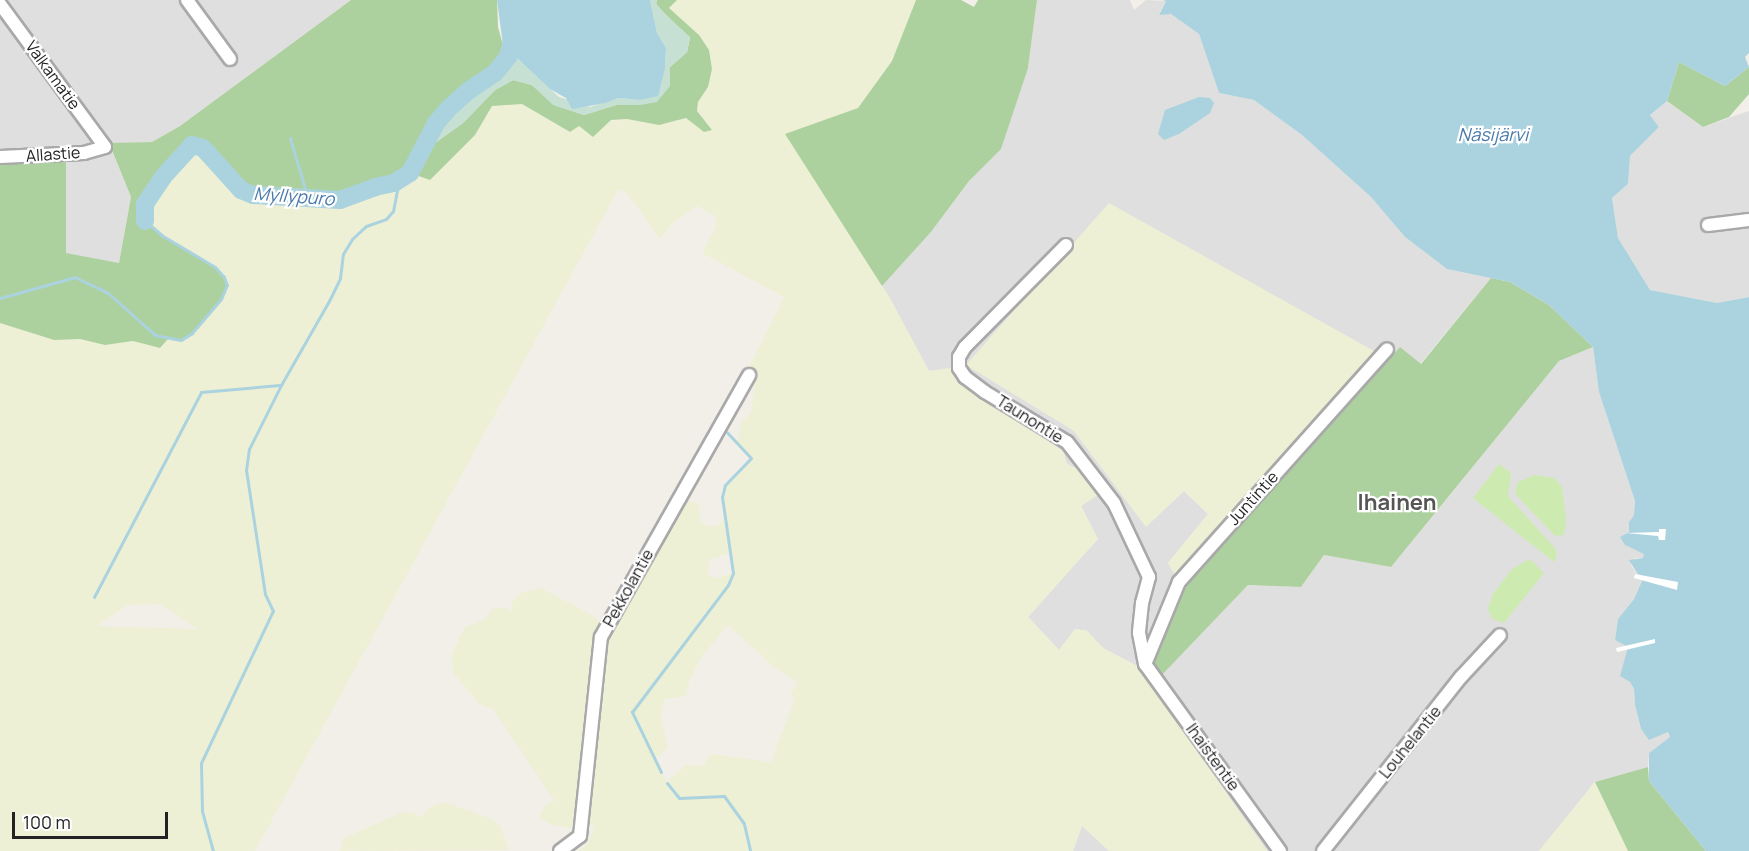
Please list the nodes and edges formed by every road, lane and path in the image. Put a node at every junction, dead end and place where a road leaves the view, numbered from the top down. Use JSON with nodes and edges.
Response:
{"nodes":[{"id":1,"x":187,"y":0,"type":"edge"},
{"id":2,"x":0,"y":4,"type":"edge"},
{"id":3,"x":230,"y":59,"type":"dead end"},
{"id":4,"x":105,"y":147,"type":"joint"},
{"id":5,"x":0,"y":157,"type":"edge"},
{"id":6,"x":1749,"y":220,"type":"edge"},
{"id":7,"x":1708,"y":225,"type":"dead end"},
{"id":8,"x":1066,"y":245,"type":"dead end"},
{"id":9,"x":1387,"y":349,"type":"dead end"},
{"id":10,"x":749,"y":375,"type":"dead end"},
{"id":11,"x":1500,"y":634,"type":"dead end"},
{"id":12,"x":1145,"y":664,"type":"junction"},
{"id":13,"x":560,"y":851,"type":"edge"},
{"id":14,"x":1280,"y":851,"type":"edge"},
{"id":15,"x":1323,"y":851,"type":"edge"}],
"edges":[{"from":1,"to":3,"type":"street"},
{"from":2,"to":4,"type":"street","name":"Valkamatie"},
{"from":4,"to":5,"type":"street","name":"Allastie"},
{"from":6,"to":7,"type":"street"},
{"from":8,"to":12,"type":"street","name":"Taunontie"},
{"from":9,"to":12,"type":"street","name":"Juntintie"},
{"from":10,"to":13,"type":"street","name":"Pekkolantie"},
{"from":11,"to":15,"type":"street","name":"Louhelantie"},
{"from":12,"to":14,"type":"street","name":"Ihaistentie"}]}
